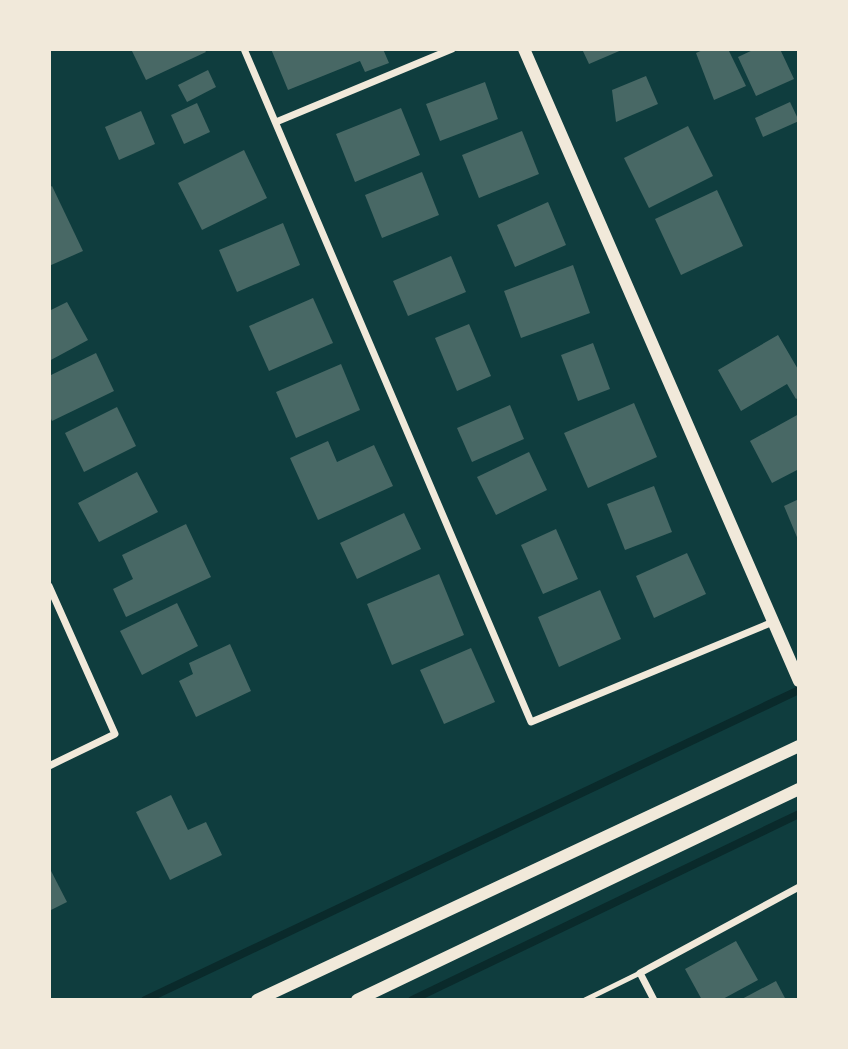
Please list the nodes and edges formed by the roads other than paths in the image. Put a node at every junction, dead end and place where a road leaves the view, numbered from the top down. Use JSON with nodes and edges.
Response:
{"nodes":[{"id":1,"x":244,"y":49,"type":"edge"},
{"id":2,"x":452,"y":49,"type":"edge"},
{"id":3,"x":524,"y":49,"type":"edge"},
{"id":4,"x":276,"y":122,"type":"junction"},
{"id":5,"x":49,"y":586,"type":"edge"},
{"id":6,"x":773,"y":622,"type":"junction"},
{"id":7,"x":799,"y":681,"type":"edge"},
{"id":8,"x":799,"y":746,"type":"edge"},
{"id":9,"x":49,"y":766,"type":"edge"},
{"id":10,"x":799,"y":789,"type":"edge"},
{"id":11,"x":799,"y":887,"type":"edge"},
{"id":12,"x":640,"y":973,"type":"junction"},
{"id":13,"x":257,"y":1000,"type":"edge"},
{"id":14,"x":357,"y":1000,"type":"edge"},
{"id":15,"x":585,"y":1000,"type":"edge"},
{"id":16,"x":654,"y":1000,"type":"edge"}],
"edges":[{"from":1,"to":4,"type":"street"},
{"from":2,"to":4,"type":"street"},
{"from":3,"to":6,"type":"street"},
{"from":4,"to":6,"type":"street"},
{"from":5,"to":9,"type":"street"},
{"from":6,"to":7,"type":"street"},
{"from":8,"to":13,"type":"street"},
{"from":10,"to":14,"type":"street"},
{"from":11,"to":12,"type":"street"},
{"from":12,"to":15,"type":"lane"},
{"from":12,"to":16,"type":"street"}]}
